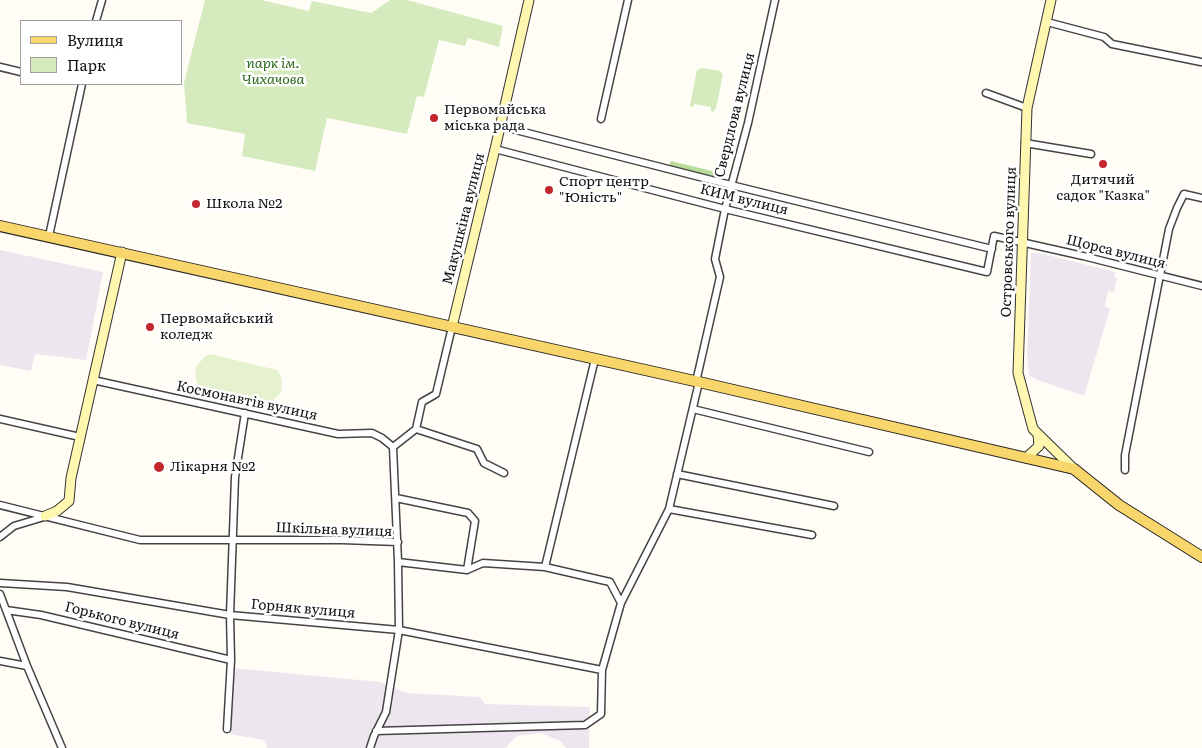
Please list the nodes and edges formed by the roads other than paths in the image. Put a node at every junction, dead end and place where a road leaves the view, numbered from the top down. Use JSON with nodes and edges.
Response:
{"nodes":[{"id":1,"x":102,"y":0,"type":"edge"},
{"id":2,"x":529,"y":0,"type":"edge"},
{"id":3,"x":628,"y":0,"type":"edge"},
{"id":4,"x":775,"y":0,"type":"edge"},
{"id":5,"x":1051,"y":0,"type":"edge"},
{"id":6,"x":96,"y":20,"type":"edge"},
{"id":7,"x":1047,"y":22,"type":"junction"},
{"id":8,"x":1201,"y":62,"type":"edge"},
{"id":9,"x":0,"y":67,"type":"edge"},
{"id":10,"x":20,"y":72,"type":"edge"},
{"id":11,"x":80,"y":85,"type":"edge"},
{"id":12,"x":986,"y":93,"type":"dead end"},
{"id":13,"x":1027,"y":108,"type":"junction"},
{"id":14,"x":602,"y":119,"type":"dead end"},
{"id":15,"x":500,"y":126,"type":"junction"},
{"id":16,"x":1025,"y":143,"type":"junction"},
{"id":17,"x":495,"y":149,"type":"junction"},
{"id":18,"x":1091,"y":154,"type":"dead end"},
{"id":19,"x":731,"y":185,"type":"junction"},
{"id":20,"x":1202,"y":198,"type":"edge"},
{"id":21,"x":725,"y":209,"type":"junction"},
{"id":22,"x":0,"y":226,"type":"edge"},
{"id":23,"x":49,"y":236,"type":"junction"},
{"id":24,"x":1023,"y":242,"type":"junction"},
{"id":25,"x":992,"y":248,"type":"junction"},
{"id":26,"x":122,"y":252,"type":"junction"},
{"id":27,"x":1160,"y":275,"type":"junction"},
{"id":28,"x":1202,"y":286,"type":"edge"},
{"id":29,"x":452,"y":327,"type":"junction"},
{"id":30,"x":595,"y":359,"type":"junction"},
{"id":31,"x":93,"y":380,"type":"junction"},
{"id":32,"x":697,"y":382,"type":"junction"},
{"id":33,"x":692,"y":409,"type":"junction"},
{"id":34,"x":245,"y":413,"type":"junction"},
{"id":35,"x":0,"y":419,"type":"edge"},
{"id":36,"x":416,"y":429,"type":"junction"},
{"id":37,"x":1038,"y":434,"type":"junction"},
{"id":38,"x":80,"y":437,"type":"junction"},
{"id":39,"x":393,"y":447,"type":"junction"},
{"id":40,"x":869,"y":452,"type":"dead end"},
{"id":41,"x":1026,"y":458,"type":"junction"},
{"id":42,"x":1074,"y":469,"type":"junction"},
{"id":43,"x":1125,"y":470,"type":"dead end"},
{"id":44,"x":504,"y":473,"type":"dead end"},
{"id":45,"x":677,"y":474,"type":"junction"},
{"id":46,"x":396,"y":498,"type":"junction"},
{"id":47,"x":0,"y":505,"type":"edge"},
{"id":48,"x":834,"y":506,"type":"dead end"},
{"id":49,"x":669,"y":509,"type":"junction"},
{"id":50,"x":45,"y":516,"type":"junction"},
{"id":51,"x":812,"y":535,"type":"dead end"},
{"id":52,"x":0,"y":537,"type":"edge"},
{"id":53,"x":233,"y":540,"type":"junction"},
{"id":54,"x":398,"y":542,"type":"junction"},
{"id":55,"x":1202,"y":557,"type":"edge"},
{"id":56,"x":398,"y":562,"type":"junction"},
{"id":57,"x":545,"y":566,"type":"junction"},
{"id":58,"x":467,"y":570,"type":"junction"},
{"id":59,"x":0,"y":583,"type":"edge"},
{"id":60,"x":0,"y":594,"type":"edge"},
{"id":61,"x":621,"y":603,"type":"junction"},
{"id":62,"x":6,"y":610,"type":"junction"},
{"id":63,"x":230,"y":615,"type":"junction"},
{"id":64,"x":399,"y":630,"type":"junction"},
{"id":65,"x":231,"y":660,"type":"junction"},
{"id":66,"x":0,"y":661,"type":"edge"},
{"id":67,"x":27,"y":666,"type":"junction"},
{"id":68,"x":602,"y":670,"type":"junction"},
{"id":69,"x":227,"y":729,"type":"dead end"},
{"id":70,"x":376,"y":731,"type":"junction"},
{"id":71,"x":62,"y":748,"type":"edge"},
{"id":72,"x":370,"y":748,"type":"edge"}],
"edges":[{"from":1,"to":6,"type":"street"},
{"from":2,"to":15,"type":"street","name":"Макушкіна вулиця"},
{"from":3,"to":14,"type":"street"},
{"from":4,"to":19,"type":"street","name":"Свердлова вулиця"},
{"from":5,"to":7,"type":"street","name":"Островського вулиця"},
{"from":7,"to":8,"type":"street"},
{"from":7,"to":13,"type":"street","name":"Островського вулиця"},
{"from":9,"to":10,"type":"street"},
{"from":11,"to":23,"type":"street"},
{"from":12,"to":13,"type":"street"},
{"from":13,"to":16,"type":"street","name":"Островського вулиця"},
{"from":15,"to":17,"type":"street","name":"Макушкіна вулиця"},
{"from":15,"to":19,"type":"street","name":"КИМ вулиця"},
{"from":16,"to":18,"type":"street"},
{"from":16,"to":24,"type":"street","name":"Островського вулиця"},
{"from":17,"to":21,"type":"street","name":"КИМ вулиця"},
{"from":17,"to":29,"type":"street","name":"Макушкіна вулиця"},
{"from":19,"to":21,"type":"street","name":"Свердлова вулиця"},
{"from":19,"to":25,"type":"street","name":"КИМ вулиця"},
{"from":20,"to":27,"type":"street"},
{"from":21,"to":25,"type":"street","name":"КИМ вулиця"},
{"from":21,"to":32,"type":"street","name":"Свердлова вулиця"},
{"from":22,"to":23,"type":"main road"},
{"from":23,"to":26,"type":"main road"},
{"from":24,"to":25,"type":"street","name":"Щорса вулиця"},
{"from":24,"to":27,"type":"street","name":"Щорса вулиця"},
{"from":24,"to":37,"type":"street","name":"Островського вулиця"},
{"from":26,"to":29,"type":"main road"},
{"from":26,"to":31,"type":"street"},
{"from":27,"to":28,"type":"street","name":"Щорса вулиця"},
{"from":27,"to":43,"type":"street"},
{"from":29,"to":30,"type":"main road"},
{"from":29,"to":36,"type":"street"},
{"from":30,"to":32,"type":"main road"},
{"from":30,"to":57,"type":"street"},
{"from":31,"to":34,"type":"street","name":"Космонавтів вулиця"},
{"from":31,"to":38,"type":"street"},
{"from":32,"to":33,"type":"street","name":"Свердлова вулиця"},
{"from":32,"to":41,"type":"main road"},
{"from":33,"to":40,"type":"street"},
{"from":33,"to":45,"type":"street","name":"Свердлова вулиця"},
{"from":34,"to":39,"type":"street","name":"Космонавтів вулиця"},
{"from":34,"to":53,"type":"street"},
{"from":35,"to":38,"type":"street"},
{"from":36,"to":39,"type":"street"},
{"from":36,"to":44,"type":"street"},
{"from":37,"to":41,"type":"street"},
{"from":37,"to":42,"type":"street","name":"Островського вулиця"},
{"from":38,"to":50,"type":"street"},
{"from":39,"to":46,"type":"street"},
{"from":41,"to":42,"type":"main road"},
{"from":42,"to":55,"type":"main road"},
{"from":45,"to":48,"type":"street"},
{"from":45,"to":49,"type":"street","name":"Свердлова вулиця"},
{"from":46,"to":54,"type":"street"},
{"from":46,"to":58,"type":"street"},
{"from":47,"to":50,"type":"street","name":"Шкільна вулиця"},
{"from":49,"to":51,"type":"street"},
{"from":49,"to":61,"type":"street","name":"Свердлова вулиця"},
{"from":50,"to":52,"type":"street"},
{"from":50,"to":53,"type":"street","name":"Шкільна вулиця"},
{"from":53,"to":54,"type":"street","name":"Шкільна вулиця"},
{"from":53,"to":63,"type":"street"},
{"from":54,"to":56,"type":"street","name":"Шкільна вулиця"},
{"from":56,"to":58,"type":"street"},
{"from":56,"to":64,"type":"street","name":"Шкільна вулиця"},
{"from":57,"to":58,"type":"street"},
{"from":57,"to":61,"type":"street"},
{"from":59,"to":63,"type":"street","name":"Горняк вулиця"},
{"from":60,"to":62,"type":"street"},
{"from":61,"to":68,"type":"street","name":"Свердлова вулиця"},
{"from":62,"to":65,"type":"street","name":"Горького вулиця"},
{"from":62,"to":67,"type":"street"},
{"from":63,"to":64,"type":"street","name":"Горняк вулиця"},
{"from":63,"to":65,"type":"street"},
{"from":64,"to":68,"type":"street","name":"Горняк вулиця"},
{"from":64,"to":70,"type":"street","name":"Шкільна вулиця"},
{"from":65,"to":69,"type":"street"},
{"from":66,"to":67,"type":"street"},
{"from":67,"to":71,"type":"street"},
{"from":68,"to":70,"type":"street","name":"Свердлова вулиця"},
{"from":70,"to":72,"type":"street","name":"Шкільна вулиця"}]}
